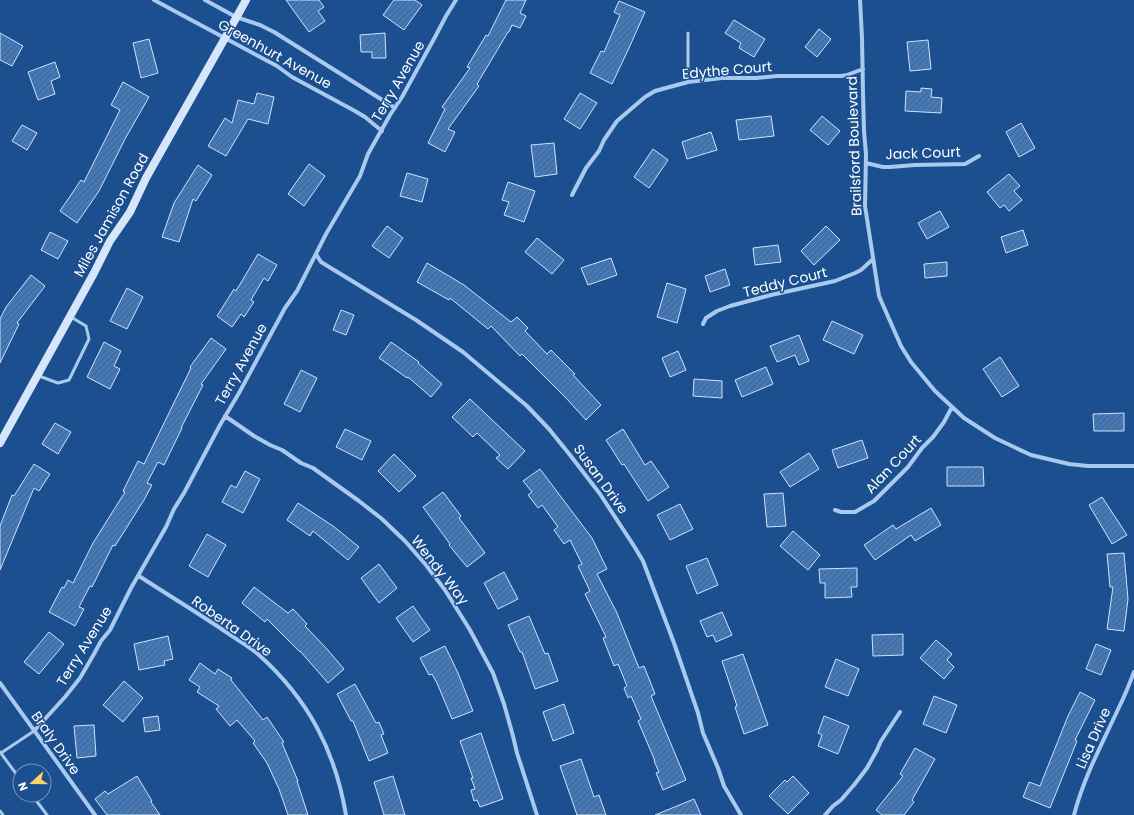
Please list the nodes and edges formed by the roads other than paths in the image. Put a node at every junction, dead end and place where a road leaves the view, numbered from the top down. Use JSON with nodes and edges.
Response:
{"nodes":[{"id":1,"x":154,"y":0,"type":"edge"},
{"id":2,"x":205,"y":0,"type":"edge"},
{"id":3,"x":246,"y":0,"type":"edge"},
{"id":4,"x":456,"y":0,"type":"edge"},
{"id":5,"x":860,"y":0,"type":"edge"},
{"id":6,"x":236,"y":17,"type":"junction"},
{"id":7,"x":688,"y":33,"type":"dead end"},
{"id":8,"x":225,"y":38,"type":"junction"},
{"id":9,"x":863,"y":69,"type":"junction"},
{"id":10,"x":688,"y":82,"type":"junction"},
{"id":11,"x":395,"y":108,"type":"junction"},
{"id":12,"x":382,"y":131,"type":"junction"},
{"id":13,"x":979,"y":156,"type":"dead end"},
{"id":14,"x":866,"y":163,"type":"junction"},
{"id":15,"x":572,"y":195,"type":"dead end"},
{"id":16,"x":316,"y":254,"type":"junction"},
{"id":17,"x":873,"y":259,"type":"junction"},
{"id":18,"x":70,"y":316,"type":"junction"},
{"id":19,"x":703,"y":324,"type":"dead end"},
{"id":20,"x":37,"y":376,"type":"junction"},
{"id":21,"x":952,"y":407,"type":"junction"},
{"id":22,"x":225,"y":416,"type":"junction"},
{"id":23,"x":0,"y":443,"type":"edge"},
{"id":24,"x":1134,"y":466,"type":"edge"},
{"id":25,"x":835,"y":510,"type":"dead end"},
{"id":26,"x":139,"y":576,"type":"junction"},
{"id":27,"x":1134,"y":672,"type":"edge"},
{"id":28,"x":0,"y":683,"type":"edge"},
{"id":29,"x":900,"y":712,"type":"dead end"},
{"id":30,"x":34,"y":730,"type":"junction"},
{"id":31,"x":0,"y":753,"type":"edge"},
{"id":32,"x":12,"y":769,"type":"edge"},
{"id":33,"x":38,"y":803,"type":"edge"},
{"id":34,"x":0,"y":811,"type":"edge"},
{"id":35,"x":3,"y":815,"type":"edge"},
{"id":36,"x":47,"y":815,"type":"edge"},
{"id":37,"x":95,"y":815,"type":"edge"},
{"id":38,"x":346,"y":815,"type":"edge"},
{"id":39,"x":537,"y":815,"type":"edge"},
{"id":40,"x":741,"y":815,"type":"edge"},
{"id":41,"x":825,"y":815,"type":"edge"},
{"id":42,"x":1074,"y":815,"type":"edge"}],
"edges":[{"from":1,"to":8,"type":"street","name":"Greenhurt Avenue"},
{"from":2,"to":6,"type":"street","name":"Greenhurt Avenue"},
{"from":3,"to":6,"type":"main road","name":"Miles Jamison Road"},
{"from":4,"to":11,"type":"street","name":"Terry Avenue"},
{"from":5,"to":9,"type":"street","name":"Brailsford Boulevard"},
{"from":6,"to":8,"type":"main road","name":"Miles Jamison Road"},
{"from":6,"to":11,"type":"street","name":"Greenhurt Avenue"},
{"from":7,"to":10,"type":"lane"},
{"from":8,"to":12,"type":"street","name":"Greenhurt Avenue"},
{"from":8,"to":18,"type":"main road","name":"Miles Jamison Road"},
{"from":9,"to":10,"type":"street","name":"Edythe Court"},
{"from":9,"to":14,"type":"street","name":"Brailsford Boulevard"},
{"from":10,"to":15,"type":"street","name":"Edythe Court"},
{"from":11,"to":12,"type":"street","name":"Terry Avenue"},
{"from":12,"to":16,"type":"street","name":"Terry Avenue"},
{"from":13,"to":14,"type":"street","name":"Jack Court"},
{"from":14,"to":17,"type":"street","name":"Brailsford Boulevard"},
{"from":16,"to":22,"type":"street","name":"Terry Avenue"},
{"from":16,"to":40,"type":"street","name":"Susan Drive"},
{"from":17,"to":19,"type":"street","name":"Teddy Court"},
{"from":17,"to":21,"type":"street","name":"Brailsford Boulevard"},
{"from":18,"to":20,"type":"main road","name":"Miles Jamison Road"},
{"from":18,"to":20,"type":"lane"},
{"from":20,"to":23,"type":"main road","name":"Miles Jamison Road"},
{"from":21,"to":24,"type":"street","name":"Brailsford Boulevard"},
{"from":21,"to":25,"type":"street","name":"Alan Court"},
{"from":22,"to":26,"type":"street","name":"Terry Avenue"},
{"from":22,"to":39,"type":"street","name":"Wendy Way"},
{"from":26,"to":30,"type":"street","name":"Terry Avenue"},
{"from":26,"to":38,"type":"street","name":"Roberta Drive"},
{"from":27,"to":42,"type":"street","name":"Lisa Drive"},
{"from":28,"to":30,"type":"street","name":"Braly Drive"},
{"from":29,"to":41,"type":"street"},
{"from":30,"to":31,"type":"lane"},
{"from":30,"to":37,"type":"street","name":"Braly Drive"},
{"from":31,"to":32,"type":"lane"},
{"from":33,"to":36,"type":"lane"},
{"from":34,"to":35,"type":"lane"}]}
